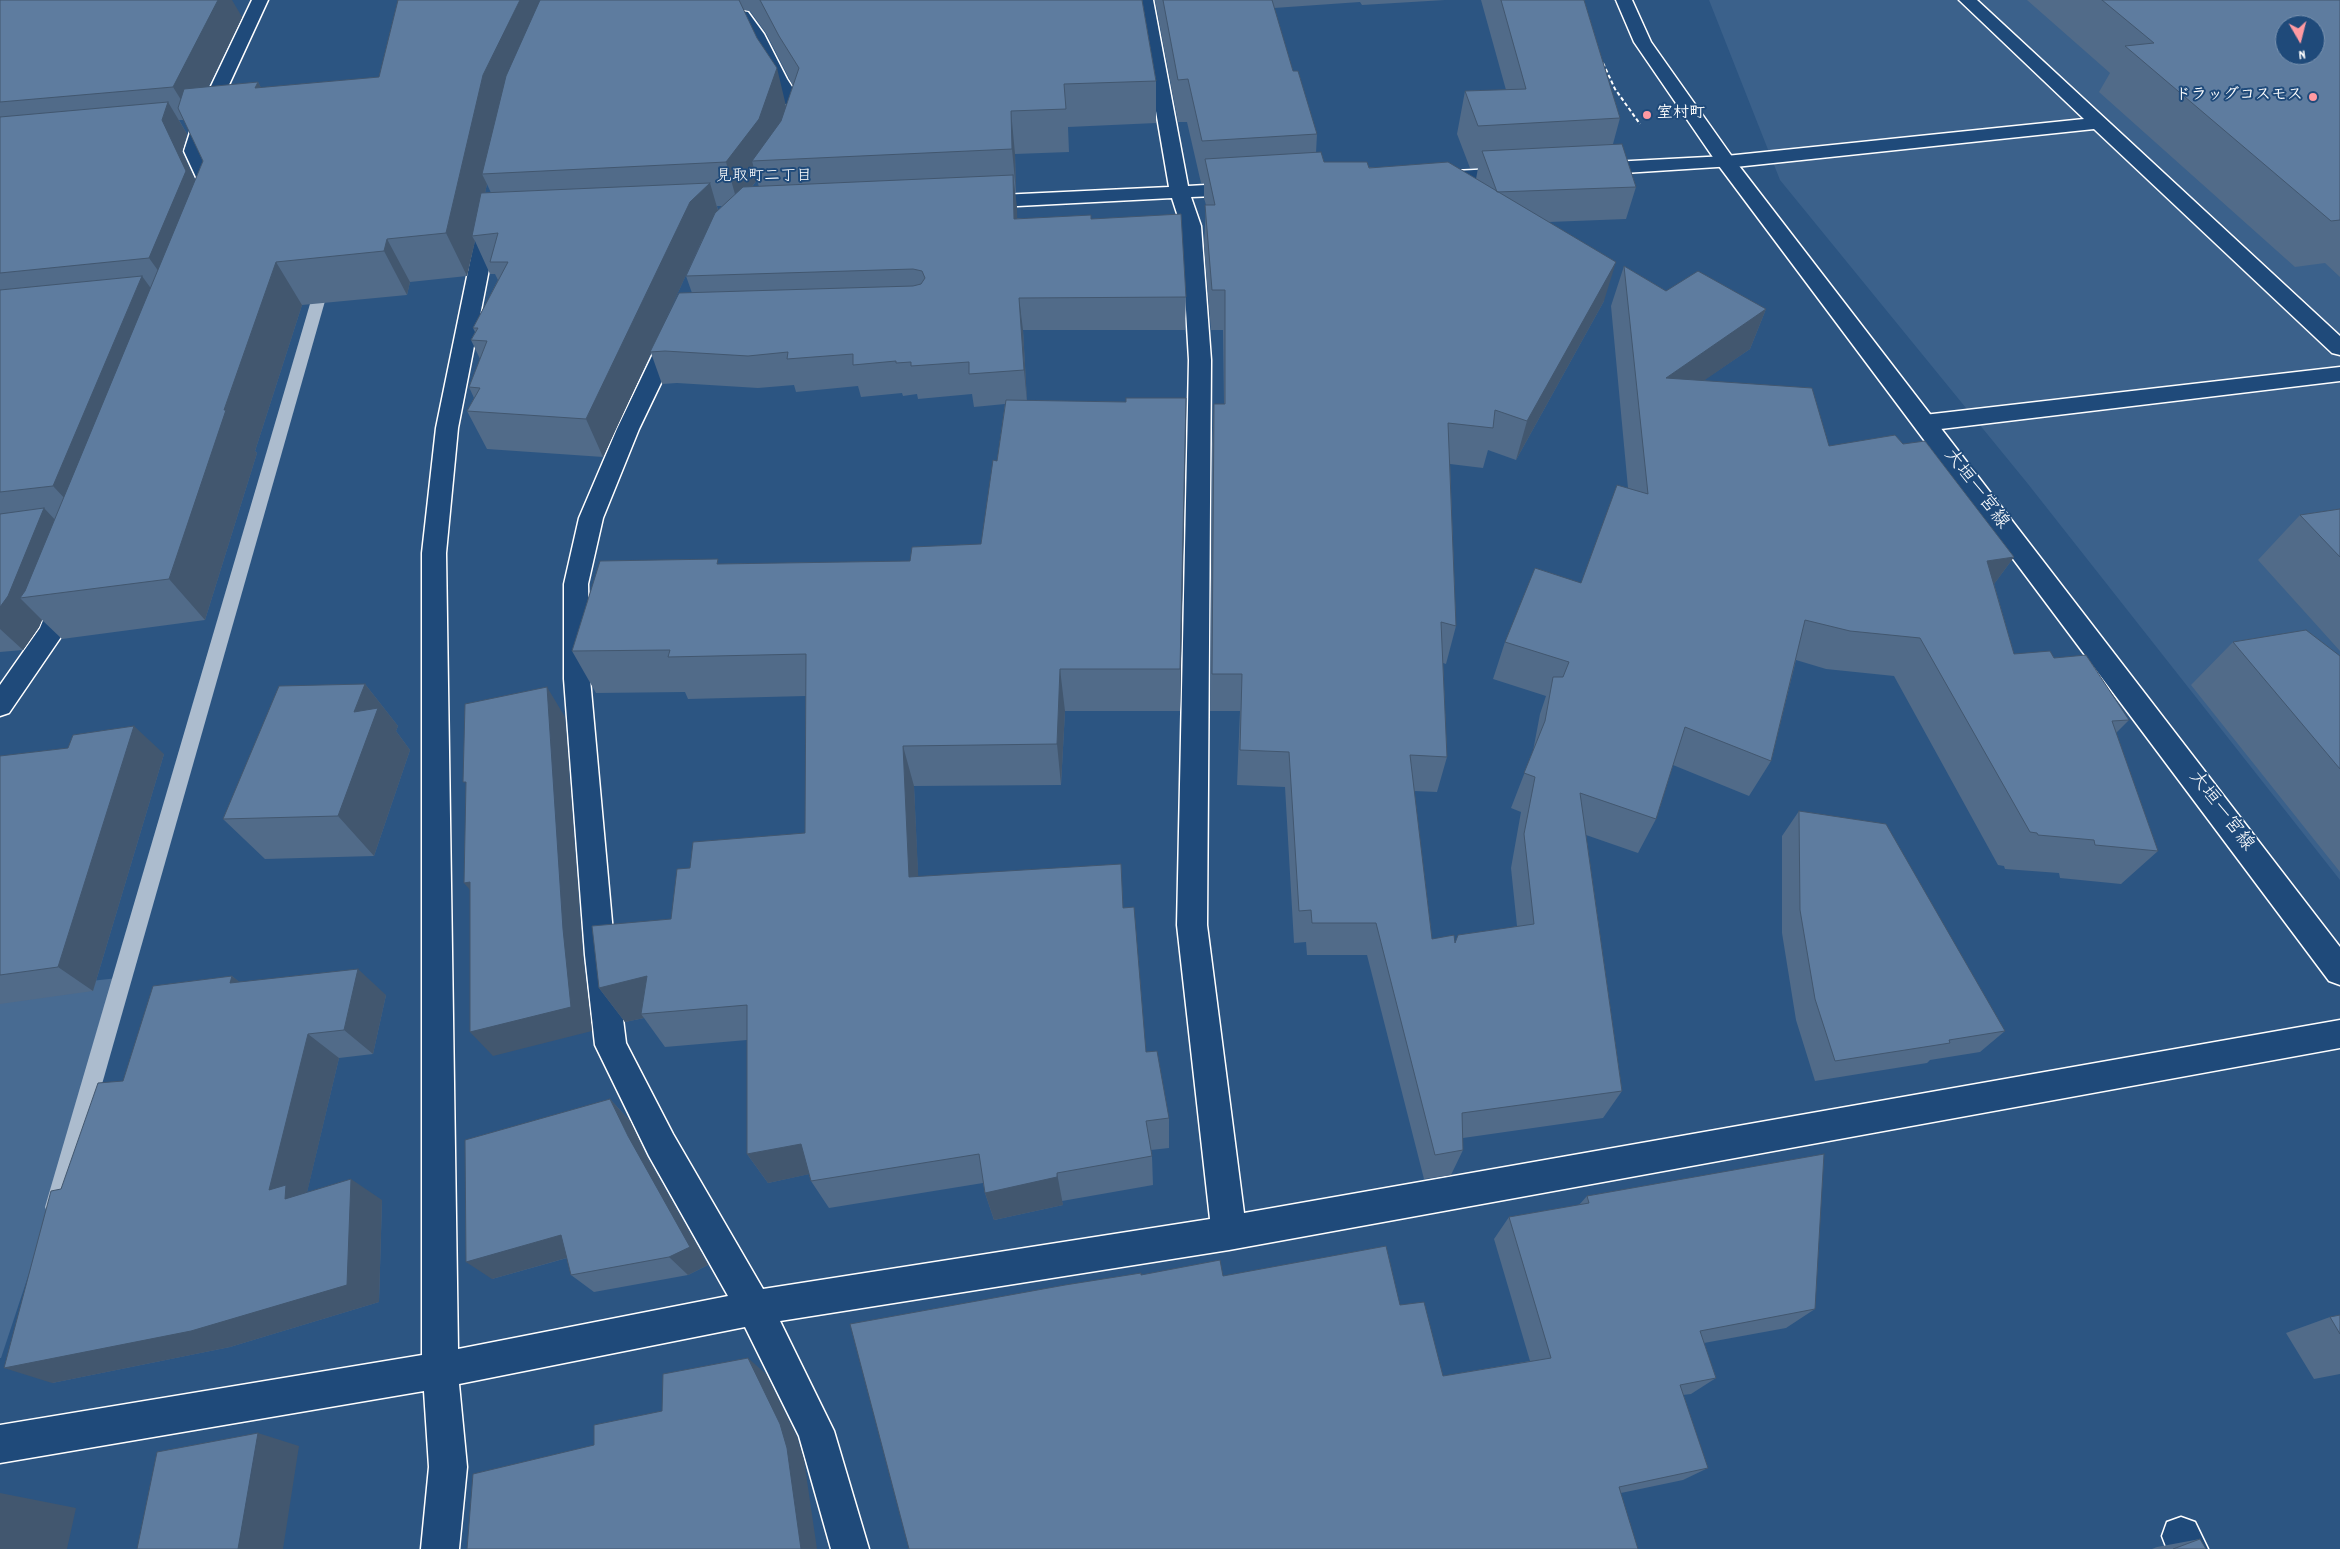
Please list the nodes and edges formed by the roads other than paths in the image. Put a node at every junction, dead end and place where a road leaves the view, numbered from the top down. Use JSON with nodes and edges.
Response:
{"nodes":[{"id":1,"x":260,"y":0,"type":"edge"},
{"id":2,"x":1145,"y":0,"type":"edge"},
{"id":3,"x":1624,"y":0,"type":"edge"},
{"id":4,"x":1966,"y":0,"type":"edge"},
{"id":5,"x":742,"y":16,"type":"edge"},
{"id":6,"x":2099,"y":123,"type":"junction"},
{"id":7,"x":786,"y":145,"type":"edge"},
{"id":8,"x":1726,"y":162,"type":"junction"},
{"id":9,"x":1574,"y":170,"type":"edge"},
{"id":10,"x":1534,"y":172,"type":"edge"},
{"id":11,"x":1416,"y":179,"type":"edge"},
{"id":12,"x":1258,"y":188,"type":"edge"},
{"id":13,"x":1180,"y":192,"type":"junction"},
{"id":14,"x":962,"y":202,"type":"edge"},
{"id":15,"x":496,"y":218,"type":"edge"},
{"id":16,"x":211,"y":220,"type":"edge"},
{"id":17,"x":681,"y":318,"type":"edge"},
{"id":18,"x":2340,"y":348,"type":"edge"},
{"id":19,"x":2340,"y":374,"type":"edge"},
{"id":20,"x":1924,"y":424,"type":"junction"},
{"id":21,"x":72,"y":579,"type":"edge"},
{"id":22,"x":0,"y":706,"type":"edge"},
{"id":23,"x":2340,"y":971,"type":"edge"},
{"id":24,"x":2340,"y":1034,"type":"edge"},
{"id":25,"x":1229,"y":1233,"type":"junction"},
{"id":26,"x":754,"y":1308,"type":"junction"},
{"id":27,"x":440,"y":1370,"type":"junction"},
{"id":28,"x":0,"y":1444,"type":"edge"},
{"id":29,"x":440,"y":1549,"type":"edge"},
{"id":30,"x":850,"y":1549,"type":"edge"}],
"edges":[{"from":1,"to":16,"type":"street"},
{"from":2,"to":13,"type":"street"},
{"from":3,"to":8,"type":"street","name":"大垣一宮線"},
{"from":4,"to":6,"type":"street"},
{"from":5,"to":7,"type":"street"},
{"from":6,"to":8,"type":"street"},
{"from":6,"to":18,"type":"street"},
{"from":8,"to":9,"type":"street"},
{"from":8,"to":20,"type":"street","name":"大垣一宮線"},
{"from":10,"to":11,"type":"street"},
{"from":12,"to":13,"type":"street"},
{"from":13,"to":14,"type":"street"},
{"from":13,"to":25,"type":"street"},
{"from":15,"to":27,"type":"street"},
{"from":17,"to":26,"type":"street"},
{"from":19,"to":20,"type":"street"},
{"from":20,"to":23,"type":"street","name":"大垣一宮線"},
{"from":21,"to":22,"type":"street"},
{"from":24,"to":25,"type":"street"},
{"from":25,"to":26,"type":"street"},
{"from":26,"to":27,"type":"street"},
{"from":26,"to":30,"type":"street"},
{"from":27,"to":28,"type":"street"},
{"from":27,"to":29,"type":"street"}]}
